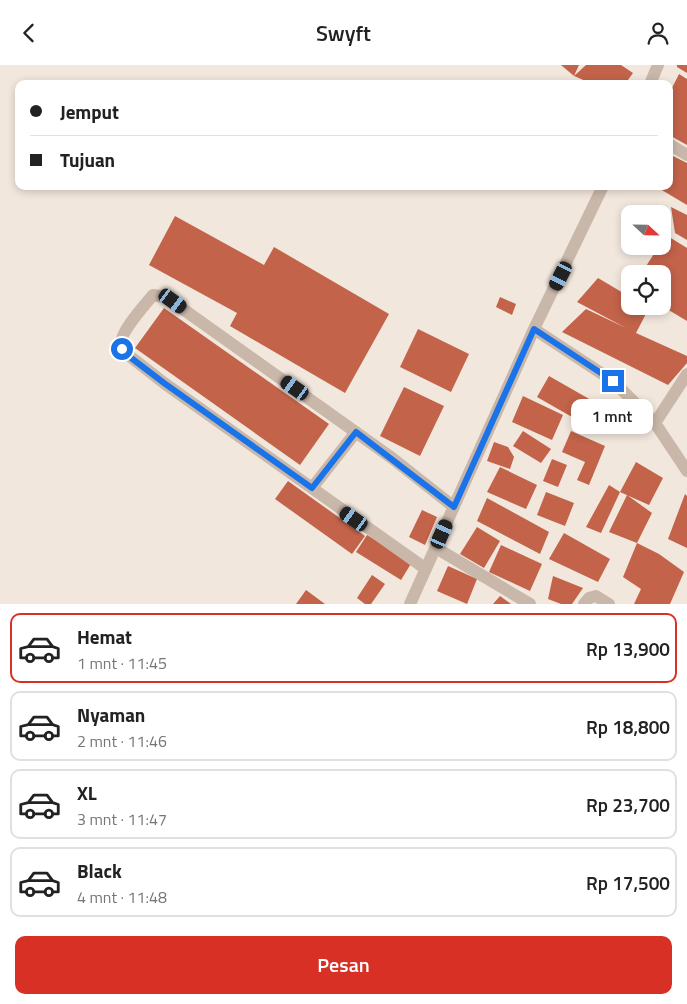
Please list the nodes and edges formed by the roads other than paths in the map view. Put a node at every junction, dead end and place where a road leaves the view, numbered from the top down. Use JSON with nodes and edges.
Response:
{"nodes":[{"id":1,"x":658,"y":65,"type":"edge"},
{"id":2,"x":652,"y":80,"type":"edge"},
{"id":3,"x":673,"y":146,"type":"edge"},
{"id":4,"x":687,"y":155,"type":"edge"},
{"id":5,"x":601,"y":190,"type":"edge"},
{"id":6,"x":534,"y":329,"type":"junction"},
{"id":7,"x":687,"y":374,"type":"edge"},
{"id":8,"x":655,"y":423,"type":"junction"},
{"id":9,"x":356,"y":432,"type":"junction"},
{"id":10,"x":687,"y":471,"type":"edge"},
{"id":11,"x":312,"y":488,"type":"junction"},
{"id":12,"x":454,"y":507,"type":"junction"},
{"id":13,"x":436,"y":548,"type":"junction"},
{"id":14,"x":426,"y":569,"type":"junction"},
{"id":15,"x":410,"y":604,"type":"edge"},
{"id":16,"x":530,"y":604,"type":"edge"},
{"id":17,"x":584,"y":604,"type":"edge"},
{"id":18,"x":608,"y":604,"type":"edge"}],
"edges":[{"from":1,"to":2,"type":"street"},
{"from":3,"to":4,"type":"street"},
{"from":5,"to":6,"type":"street"},
{"from":6,"to":8,"type":"street"},
{"from":6,"to":12,"type":"street"},
{"from":7,"to":8,"type":"street"},
{"from":8,"to":10,"type":"street"},
{"from":9,"to":11,"type":"street"},
{"from":9,"to":11,"type":"street"},
{"from":9,"to":12,"type":"street"},
{"from":11,"to":14,"type":"street"},
{"from":12,"to":13,"type":"street"},
{"from":13,"to":14,"type":"street"},
{"from":13,"to":16,"type":"street"},
{"from":14,"to":15,"type":"street"},
{"from":17,"to":18,"type":"street"}]}
